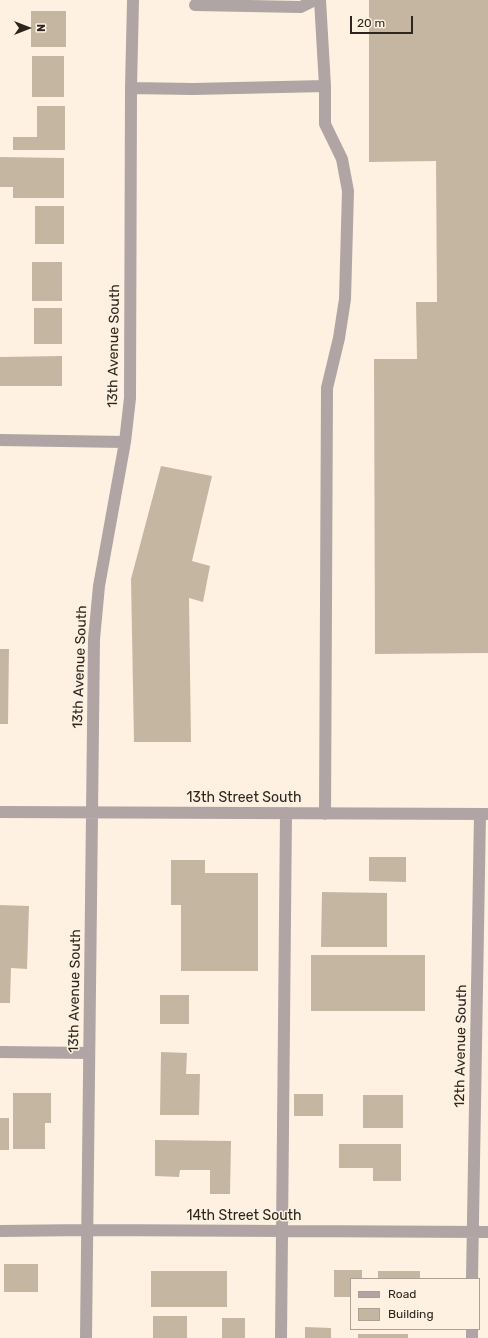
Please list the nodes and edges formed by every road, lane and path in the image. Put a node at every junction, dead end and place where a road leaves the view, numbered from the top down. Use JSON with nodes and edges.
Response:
{"nodes":[{"id":1,"x":133,"y":0,"type":"edge"},
{"id":2,"x":316,"y":0,"type":"edge"},
{"id":3,"x":320,"y":0,"type":"edge"},
{"id":4,"x":195,"y":5,"type":"dead end"},
{"id":5,"x":325,"y":86,"type":"junction"},
{"id":6,"x":131,"y":88,"type":"junction"},
{"id":7,"x":0,"y":440,"type":"edge"},
{"id":8,"x":125,"y":442,"type":"junction"},
{"id":9,"x":0,"y":812,"type":"edge"},
{"id":10,"x":92,"y":812,"type":"junction"},
{"id":11,"x":286,"y":814,"type":"junction"},
{"id":12,"x":325,"y":814,"type":"junction"},
{"id":13,"x":484,"y":814,"type":"edge"},
{"id":14,"x":0,"y":1052,"type":"edge"},
{"id":15,"x":89,"y":1053,"type":"junction"},
{"id":16,"x":87,"y":1230,"type":"junction"},
{"id":17,"x":0,"y":1231,"type":"edge"},
{"id":18,"x":282,"y":1231,"type":"junction"},
{"id":19,"x":472,"y":1232,"type":"junction"},
{"id":20,"x":488,"y":1232,"type":"edge"},
{"id":21,"x":472,"y":1278,"type":"edge"},
{"id":22,"x":86,"y":1338,"type":"edge"},
{"id":23,"x":281,"y":1338,"type":"edge"}],
"edges":[{"from":1,"to":6,"type":"street","name":"13th Avenue South"},
{"from":2,"to":4,"type":"street"},
{"from":3,"to":5,"type":"street"},
{"from":5,"to":6,"type":"street"},
{"from":5,"to":12,"type":"street"},
{"from":6,"to":8,"type":"street","name":"13th Avenue South"},
{"from":7,"to":8,"type":"street"},
{"from":8,"to":10,"type":"street","name":"13th Avenue South"},
{"from":9,"to":10,"type":"street","name":"13th Street South"},
{"from":10,"to":11,"type":"street","name":"13th Street South"},
{"from":10,"to":15,"type":"street","name":"13th Avenue South"},
{"from":11,"to":12,"type":"street","name":"13th Street South"},
{"from":11,"to":18,"type":"street"},
{"from":12,"to":13,"type":"street","name":"13th Street South"},
{"from":13,"to":19,"type":"street","name":"12th Avenue South"},
{"from":14,"to":15,"type":"street"},
{"from":15,"to":16,"type":"street","name":"13th Avenue South"},
{"from":16,"to":17,"type":"street","name":"14th Street South"},
{"from":16,"to":18,"type":"street","name":"14th Street South"},
{"from":16,"to":22,"type":"street","name":"13th Avenue South"},
{"from":18,"to":19,"type":"street","name":"14th Street South"},
{"from":18,"to":23,"type":"street"},
{"from":19,"to":20,"type":"street","name":"14th Street South"},
{"from":19,"to":21,"type":"street","name":"12th Avenue South"}]}
